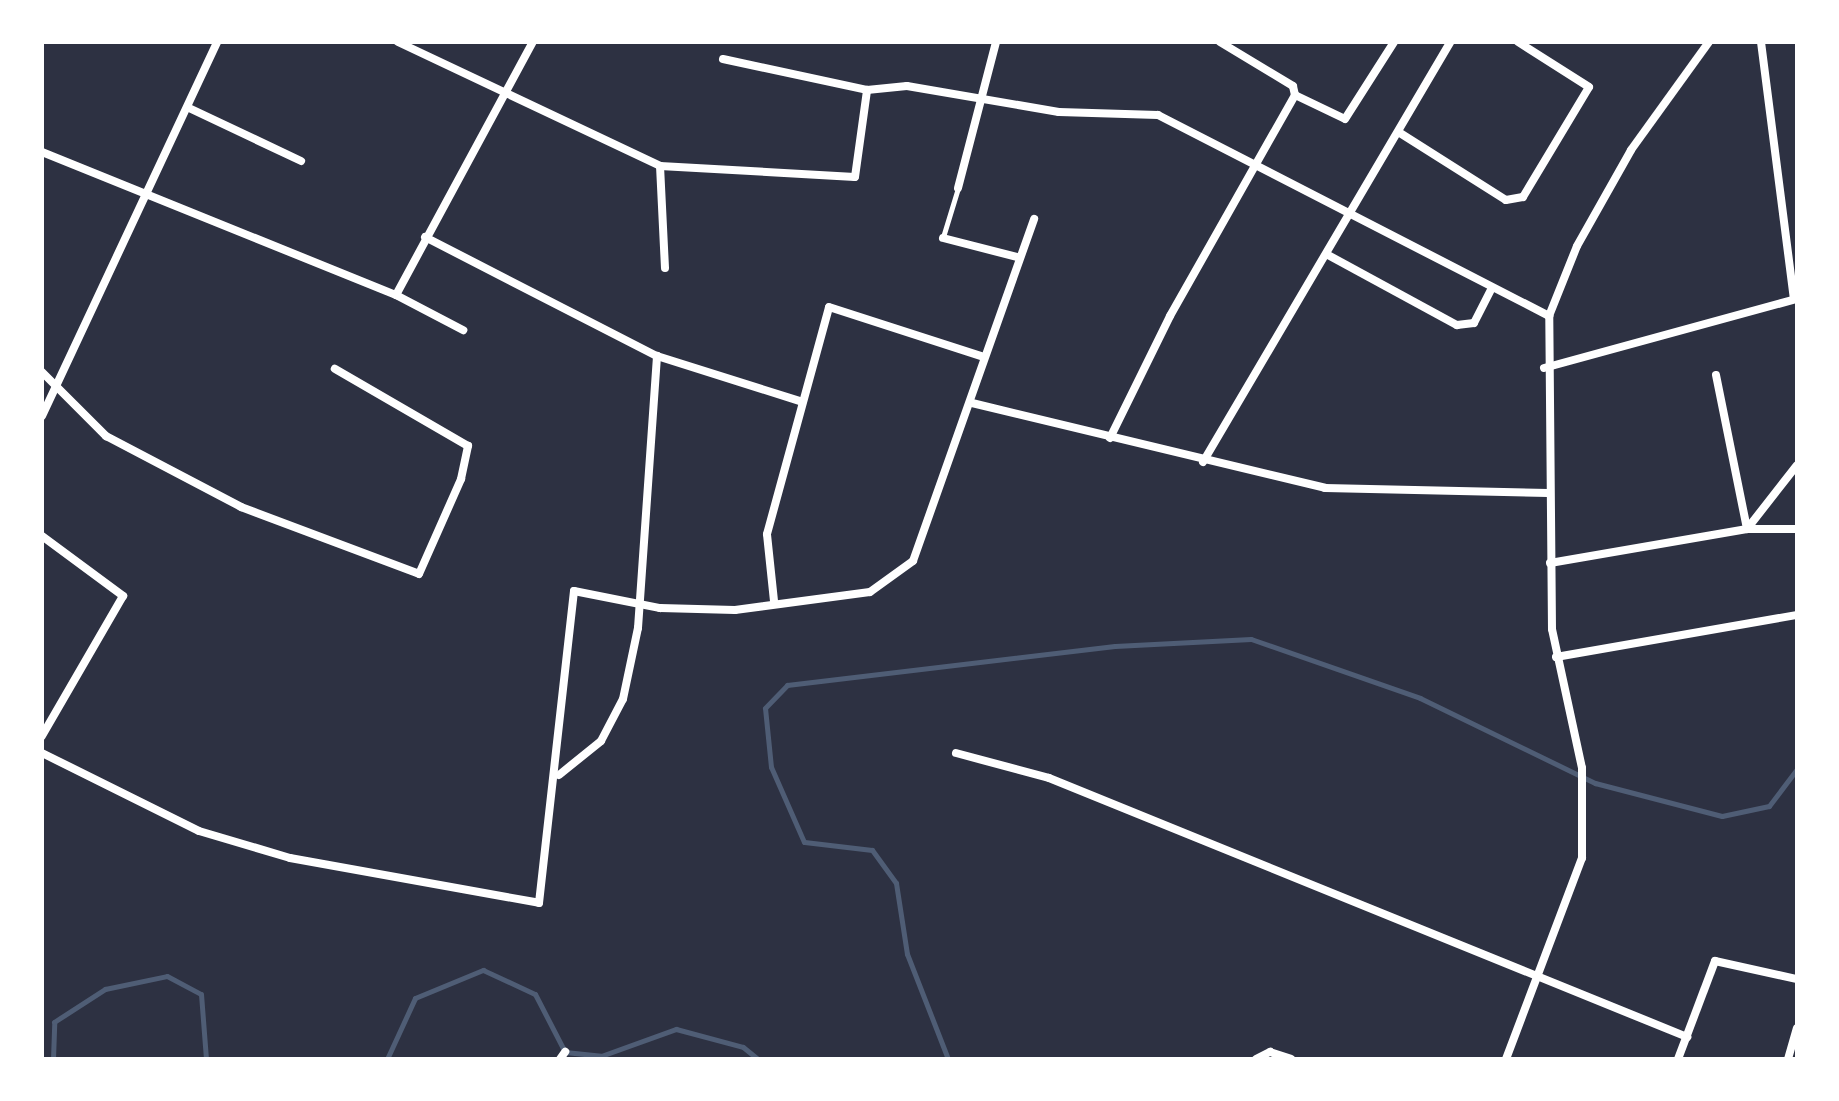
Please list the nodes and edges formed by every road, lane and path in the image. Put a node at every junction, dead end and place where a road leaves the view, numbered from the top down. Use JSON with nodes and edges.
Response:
{"nodes":[{"id":1,"x":217,"y":42,"type":"edge"},
{"id":2,"x":398,"y":42,"type":"edge"},
{"id":3,"x":533,"y":42,"type":"edge"},
{"id":4,"x":996,"y":42,"type":"edge"},
{"id":5,"x":1220,"y":42,"type":"edge"},
{"id":6,"x":1394,"y":42,"type":"edge"},
{"id":7,"x":1450,"y":42,"type":"edge"},
{"id":8,"x":1518,"y":42,"type":"edge"},
{"id":9,"x":1709,"y":42,"type":"edge"},
{"id":10,"x":1761,"y":42,"type":"edge"},
{"id":11,"x":723,"y":59,"type":"dead end"},
{"id":12,"x":867,"y":90,"type":"junction"},
{"id":13,"x":501,"y":92,"type":"junction"},
{"id":14,"x":1295,"y":95,"type":"junction"},
{"id":15,"x":979,"y":96,"type":"junction"},
{"id":16,"x":189,"y":108,"type":"junction"},
{"id":17,"x":1400,"y":133,"type":"junction"},
{"id":18,"x":42,"y":152,"type":"edge"},
{"id":19,"x":301,"y":161,"type":"dead end"},
{"id":20,"x":660,"y":166,"type":"junction"},
{"id":21,"x":1255,"y":167,"type":"junction"},
{"id":22,"x":958,"y":188,"type":"joint"},
{"id":23,"x":148,"y":194,"type":"junction"},
{"id":24,"x":1349,"y":212,"type":"junction"},
{"id":25,"x":1034,"y":219,"type":"dead end"},
{"id":26,"x":425,"y":237,"type":"junction"},
{"id":27,"x":943,"y":238,"type":"joint"},
{"id":28,"x":1328,"y":255,"type":"junction"},
{"id":29,"x":1017,"y":257,"type":"junction"},
{"id":30,"x":665,"y":268,"type":"dead end"},
{"id":31,"x":1492,"y":288,"type":"junction"},
{"id":32,"x":396,"y":295,"type":"junction"},
{"id":33,"x":1796,"y":299,"type":"edge"},
{"id":34,"x":1549,"y":316,"type":"junction"},
{"id":35,"x":463,"y":330,"type":"dead end"},
{"id":36,"x":657,"y":356,"type":"junction"},
{"id":37,"x":981,"y":356,"type":"junction"},
{"id":38,"x":1544,"y":368,"type":"junction"},
{"id":39,"x":335,"y":369,"type":"dead end"},
{"id":40,"x":42,"y":372,"type":"edge"},
{"id":41,"x":1716,"y":375,"type":"dead end"},
{"id":42,"x":55,"y":392,"type":"junction"},
{"id":43,"x":800,"y":401,"type":"junction"},
{"id":44,"x":972,"y":403,"type":"junction"},
{"id":45,"x":42,"y":416,"type":"edge"},
{"id":46,"x":1110,"y":438,"type":"junction"},
{"id":47,"x":1203,"y":462,"type":"junction"},
{"id":48,"x":1797,"y":465,"type":"edge"},
{"id":49,"x":1548,"y":493,"type":"junction"},
{"id":50,"x":1747,"y":529,"type":"junction"},
{"id":51,"x":1797,"y":529,"type":"edge"},
{"id":52,"x":42,"y":536,"type":"edge"},
{"id":53,"x":1550,"y":563,"type":"junction"},
{"id":54,"x":774,"y":601,"type":"junction"},
{"id":55,"x":639,"y":603,"type":"junction"},
{"id":56,"x":1797,"y":615,"type":"edge"},
{"id":57,"x":1556,"y":657,"type":"junction"},
{"id":58,"x":42,"y":736,"type":"edge"},
{"id":59,"x":42,"y":753,"type":"edge"},
{"id":60,"x":956,"y":753,"type":"dead end"},
{"id":61,"x":559,"y":775,"type":"junction"},
{"id":62,"x":1797,"y":979,"type":"edge"},
{"id":63,"x":1538,"y":980,"type":"junction"},
{"id":64,"x":1797,"y":1028,"type":"edge"},
{"id":65,"x":1687,"y":1037,"type":"junction"},
{"id":66,"x":1256,"y":1059,"type":"edge"},
{"id":67,"x":1291,"y":1059,"type":"edge"},
{"id":68,"x":1506,"y":1059,"type":"edge"},
{"id":69,"x":1678,"y":1059,"type":"edge"},
{"id":70,"x":1788,"y":1059,"type":"edge"}],
"edges":[{"from":1,"to":16,"type":"street"},
{"from":2,"to":13,"type":"street"},
{"from":3,"to":13,"type":"street"},
{"from":4,"to":15,"type":"street"},
{"from":5,"to":14,"type":"street"},
{"from":6,"to":14,"type":"street"},
{"from":7,"to":17,"type":"street"},
{"from":8,"to":17,"type":"street"},
{"from":9,"to":34,"type":"street"},
{"from":10,"to":33,"type":"street"},
{"from":11,"to":12,"type":"street"},
{"from":12,"to":15,"type":"street"},
{"from":12,"to":20,"type":"street"},
{"from":13,"to":20,"type":"street"},
{"from":13,"to":26,"type":"street"},
{"from":14,"to":21,"type":"street"},
{"from":15,"to":21,"type":"street"},
{"from":15,"to":22,"type":"street"},
{"from":16,"to":19,"type":"street"},
{"from":16,"to":23,"type":"street"},
{"from":17,"to":24,"type":"street"},
{"from":18,"to":23,"type":"street"},
{"from":20,"to":30,"type":"street"},
{"from":21,"to":24,"type":"street"},
{"from":21,"to":46,"type":"street"},
{"from":22,"to":27,"type":"lane"},
{"from":23,"to":32,"type":"street"},
{"from":23,"to":42,"type":"street"},
{"from":24,"to":28,"type":"street"},
{"from":24,"to":31,"type":"street"},
{"from":25,"to":29,"type":"street"},
{"from":26,"to":32,"type":"street"},
{"from":26,"to":36,"type":"street"},
{"from":27,"to":29,"type":"street"},
{"from":28,"to":31,"type":"street"},
{"from":28,"to":47,"type":"street"},
{"from":29,"to":37,"type":"street"},
{"from":31,"to":34,"type":"street"},
{"from":32,"to":35,"type":"street"},
{"from":33,"to":38,"type":"street"},
{"from":34,"to":38,"type":"street"},
{"from":36,"to":43,"type":"street"},
{"from":36,"to":55,"type":"street"},
{"from":37,"to":43,"type":"street"},
{"from":37,"to":44,"type":"street"},
{"from":38,"to":49,"type":"street"},
{"from":39,"to":42,"type":"street"},
{"from":40,"to":42,"type":"street"},
{"from":41,"to":50,"type":"street"},
{"from":42,"to":45,"type":"street"},
{"from":43,"to":54,"type":"street"},
{"from":44,"to":46,"type":"street"},
{"from":44,"to":54,"type":"street"},
{"from":46,"to":47,"type":"street"},
{"from":47,"to":49,"type":"street"},
{"from":48,"to":50,"type":"street"},
{"from":49,"to":53,"type":"street"},
{"from":50,"to":51,"type":"street"},
{"from":50,"to":53,"type":"street"},
{"from":52,"to":58,"type":"street"},
{"from":53,"to":57,"type":"street"},
{"from":54,"to":55,"type":"street"},
{"from":55,"to":61,"type":"street"},
{"from":55,"to":61,"type":"street"},
{"from":56,"to":57,"type":"street"},
{"from":57,"to":63,"type":"street"},
{"from":59,"to":61,"type":"street"},
{"from":60,"to":63,"type":"street"},
{"from":62,"to":65,"type":"street"},
{"from":63,"to":65,"type":"street"},
{"from":63,"to":68,"type":"street"},
{"from":64,"to":70,"type":"street"},
{"from":65,"to":69,"type":"street"},
{"from":66,"to":67,"type":"street"}]}
